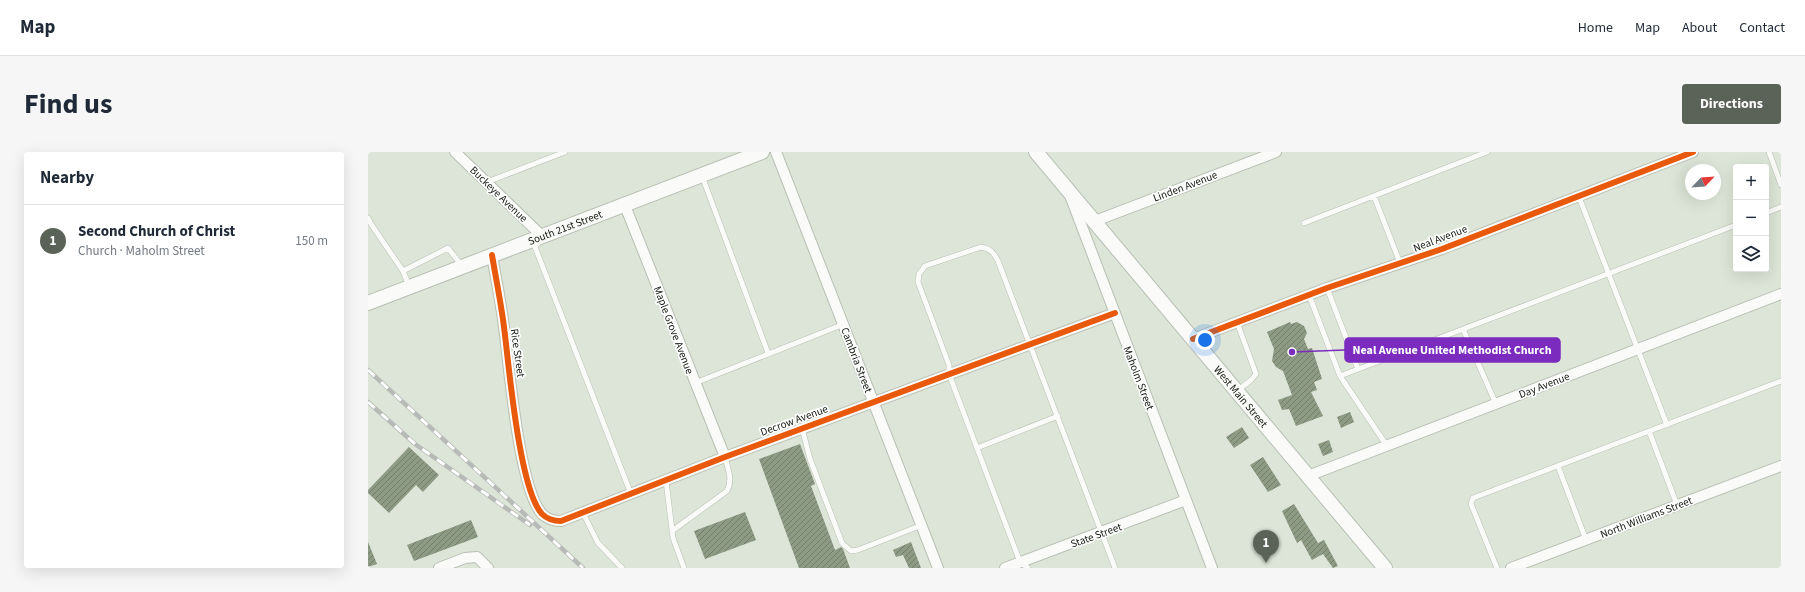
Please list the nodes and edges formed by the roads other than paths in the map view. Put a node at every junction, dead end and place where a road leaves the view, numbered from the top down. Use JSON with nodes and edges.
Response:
{"nodes":[{"id":1,"x":455,"y":152,"type":"edge"},
{"id":2,"x":565,"y":152,"type":"edge"},
{"id":3,"x":762,"y":152,"type":"edge"},
{"id":4,"x":776,"y":152,"type":"edge"},
{"id":5,"x":1036,"y":152,"type":"edge"},
{"id":6,"x":1276,"y":152,"type":"edge"},
{"id":7,"x":1487,"y":152,"type":"edge"},
{"id":8,"x":1693,"y":152,"type":"edge"},
{"id":9,"x":1769,"y":152,"type":"edge"},
{"id":10,"x":701,"y":175,"type":"junction"},
{"id":11,"x":487,"y":182,"type":"junction"},
{"id":12,"x":1781,"y":185,"type":"edge"},
{"id":13,"x":1067,"y":188,"type":"junction"},
{"id":14,"x":1374,"y":196,"type":"junction"},
{"id":15,"x":1580,"y":197,"type":"junction"},
{"id":16,"x":624,"y":203,"type":"junction"},
{"id":17,"x":1781,"y":207,"type":"edge"},
{"id":18,"x":1769,"y":212,"type":"edge"},
{"id":19,"x":368,"y":218,"type":"edge"},
{"id":20,"x":1094,"y":221,"type":"junction"},
{"id":21,"x":1304,"y":223,"type":"dead end"},
{"id":22,"x":1733,"y":225,"type":"edge"},
{"id":23,"x":543,"y":236,"type":"junction"},
{"id":24,"x":492,"y":255,"type":"junction"},
{"id":25,"x":1400,"y":263,"type":"junction"},
{"id":26,"x":463,"y":267,"type":"junction"},
{"id":27,"x":403,"y":271,"type":"junction"},
{"id":28,"x":1609,"y":273,"type":"junction"},
{"id":29,"x":410,"y":287,"type":"junction"},
{"id":30,"x":1327,"y":288,"type":"junction"},
{"id":31,"x":1781,"y":294,"type":"edge"},
{"id":32,"x":1309,"y":295,"type":"junction"},
{"id":33,"x":368,"y":303,"type":"edge"},
{"id":34,"x":1114,"y":313,"type":"junction"},
{"id":35,"x":1237,"y":322,"type":"junction"},
{"id":36,"x":844,"y":324,"type":"junction"},
{"id":37,"x":1463,"y":329,"type":"junction"},
{"id":38,"x":1193,"y":339,"type":"junction"},
{"id":39,"x":1030,"y":344,"type":"junction"},
{"id":40,"x":1638,"y":349,"type":"junction"},
{"id":41,"x":768,"y":353,"type":"junction"},
{"id":42,"x":1358,"y":369,"type":"junction"},
{"id":43,"x":949,"y":374,"type":"junction"},
{"id":44,"x":1340,"y":376,"type":"junction"},
{"id":45,"x":1781,"y":382,"type":"edge"},
{"id":46,"x":695,"y":383,"type":"junction"},
{"id":47,"x":1237,"y":391,"type":"junction"},
{"id":48,"x":873,"y":402,"type":"junction"},
{"id":49,"x":1496,"y":404,"type":"junction"},
{"id":50,"x":1058,"y":416,"type":"junction"},
{"id":51,"x":1667,"y":425,"type":"junction"},
{"id":52,"x":802,"y":428,"type":"junction"},
{"id":53,"x":1649,"y":431,"type":"junction"},
{"id":54,"x":1387,"y":446,"type":"junction"},
{"id":55,"x":977,"y":448,"type":"junction"},
{"id":56,"x":521,"y":454,"type":"joint"},
{"id":57,"x":725,"y":457,"type":"junction"},
{"id":58,"x":1558,"y":466,"type":"junction"},
{"id":59,"x":1781,"y":466,"type":"edge"},
{"id":60,"x":1308,"y":476,"type":"junction"},
{"id":61,"x":666,"y":481,"type":"junction"},
{"id":62,"x":631,"y":494,"type":"junction"},
{"id":63,"x":1186,"y":500,"type":"junction"},
{"id":64,"x":1677,"y":505,"type":"junction"},
{"id":65,"x":583,"y":512,"type":"junction"},
{"id":66,"x":922,"y":525,"type":"junction"},
{"id":67,"x":672,"y":531,"type":"junction"},
{"id":68,"x":1101,"y":533,"type":"junction"},
{"id":69,"x":1586,"y":540,"type":"junction"},
{"id":70,"x":1024,"y":565,"type":"edge"},
{"id":71,"x":488,"y":567,"type":"edge"},
{"id":72,"x":440,"y":568,"type":"edge"},
{"id":73,"x":622,"y":568,"type":"edge"},
{"id":74,"x":684,"y":568,"type":"edge"},
{"id":75,"x":938,"y":568,"type":"edge"},
{"id":76,"x":1005,"y":568,"type":"edge"},
{"id":77,"x":1115,"y":568,"type":"edge"},
{"id":78,"x":1212,"y":568,"type":"edge"},
{"id":79,"x":1385,"y":568,"type":"edge"},
{"id":80,"x":1497,"y":568,"type":"edge"},
{"id":81,"x":1511,"y":568,"type":"edge"}],
"edges":[{"from":1,"to":11,"type":"street","name":"Buckeye Avenue"},
{"from":2,"to":11,"type":"lane"},
{"from":3,"to":10,"type":"main road","name":"South 21st Street"},
{"from":4,"to":36,"type":"street","name":"Cambria Street"},
{"from":5,"to":13,"type":"main road","name":"West Main Street"},
{"from":6,"to":20,"type":"street","name":"Linden Avenue"},
{"from":7,"to":14,"type":"lane"},
{"from":8,"to":15,"type":"street","name":"Neal Avenue"},
{"from":9,"to":12,"type":"lane"},
{"from":10,"to":16,"type":"main road","name":"South 21st Street"},
{"from":10,"to":41,"type":"lane"},
{"from":11,"to":23,"type":"street","name":"Buckeye Avenue"},
{"from":13,"to":20,"type":"main road","name":"West Main Street"},
{"from":13,"to":34,"type":"street","name":"Maholm Street"},
{"from":14,"to":21,"type":"lane"},
{"from":14,"to":25,"type":"lane"},
{"from":15,"to":25,"type":"street","name":"Neal Avenue"},
{"from":15,"to":28,"type":"lane"},
{"from":16,"to":23,"type":"main road","name":"South 21st Street"},
{"from":16,"to":46,"type":"street","name":"Maple Grove Avenue"},
{"from":17,"to":18,"type":"lane"},
{"from":19,"to":27,"type":"lane"},
{"from":20,"to":38,"type":"main road","name":"West Main Street"},
{"from":22,"to":28,"type":"lane"},
{"from":23,"to":24,"type":"main road","name":"South 21st Street"},
{"from":23,"to":62,"type":"lane"},
{"from":24,"to":26,"type":"main road","name":"South 21st Street"},
{"from":24,"to":56,"type":"street","name":"Rice Street"},
{"from":25,"to":30,"type":"street","name":"Neal Avenue"},
{"from":26,"to":27,"type":"lane"},
{"from":26,"to":29,"type":"main road","name":"South 21st Street"},
{"from":27,"to":29,"type":"lane"},
{"from":28,"to":37,"type":"lane"},
{"from":28,"to":40,"type":"lane"},
{"from":29,"to":33,"type":"main road","name":"South 21st Street"},
{"from":30,"to":32,"type":"street","name":"Neal Avenue"},
{"from":30,"to":42,"type":"lane"},
{"from":31,"to":40,"type":"street","name":"Day Avenue"},
{"from":32,"to":35,"type":"street","name":"Neal Avenue"},
{"from":32,"to":44,"type":"lane"},
{"from":34,"to":39,"type":"street","name":"Decrow Avenue"},
{"from":34,"to":63,"type":"street","name":"Maholm Street"},
{"from":35,"to":38,"type":"street","name":"Neal Avenue"},
{"from":35,"to":47,"type":"lane"},
{"from":36,"to":41,"type":"lane"},
{"from":36,"to":48,"type":"street","name":"Cambria Street"},
{"from":37,"to":42,"type":"lane"},
{"from":37,"to":49,"type":"lane"},
{"from":38,"to":47,"type":"main road","name":"West Main Street"},
{"from":39,"to":43,"type":"street","name":"Decrow Avenue"},
{"from":39,"to":43,"type":"lane"},
{"from":39,"to":50,"type":"lane"},
{"from":40,"to":49,"type":"street","name":"Day Avenue"},
{"from":40,"to":51,"type":"lane"},
{"from":41,"to":46,"type":"lane"},
{"from":42,"to":44,"type":"lane"},
{"from":43,"to":48,"type":"street","name":"Decrow Avenue"},
{"from":43,"to":55,"type":"lane"},
{"from":44,"to":54,"type":"lane"},
{"from":45,"to":51,"type":"lane"},
{"from":46,"to":57,"type":"street","name":"Maple Grove Avenue"},
{"from":47,"to":60,"type":"main road","name":"West Main Street"},
{"from":48,"to":52,"type":"street","name":"Decrow Avenue"},
{"from":48,"to":66,"type":"street","name":"Cambria Street"},
{"from":49,"to":54,"type":"street","name":"Day Avenue"},
{"from":50,"to":55,"type":"lane"},
{"from":50,"to":68,"type":"lane"},
{"from":51,"to":53,"type":"lane"},
{"from":52,"to":57,"type":"street","name":"Decrow Avenue"},
{"from":52,"to":66,"type":"lane"},
{"from":53,"to":58,"type":"lane"},
{"from":53,"to":64,"type":"lane"},
{"from":54,"to":60,"type":"street","name":"Day Avenue"},
{"from":55,"to":70,"type":"lane"},
{"from":56,"to":65,"type":"street","name":"Decrow Avenue"},
{"from":57,"to":61,"type":"street","name":"Decrow Avenue"},
{"from":57,"to":67,"type":"lane"},
{"from":58,"to":69,"type":"lane"},
{"from":58,"to":80,"type":"lane"},
{"from":59,"to":64,"type":"street","name":"North Williams Street"},
{"from":60,"to":79,"type":"main road","name":"West Main Street"},
{"from":61,"to":62,"type":"street","name":"Decrow Avenue"},
{"from":61,"to":67,"type":"lane"},
{"from":62,"to":65,"type":"street","name":"Decrow Avenue"},
{"from":63,"to":68,"type":"street","name":"State Street"},
{"from":63,"to":78,"type":"street","name":"Maholm Street"},
{"from":64,"to":69,"type":"street","name":"North Williams Street"},
{"from":65,"to":73,"type":"lane"},
{"from":66,"to":75,"type":"street","name":"Cambria Street"},
{"from":67,"to":74,"type":"lane"},
{"from":68,"to":70,"type":"street","name":"State Street"},
{"from":68,"to":77,"type":"lane"},
{"from":69,"to":81,"type":"street","name":"North Williams Street"},
{"from":70,"to":76,"type":"street","name":"State Street"},
{"from":71,"to":72,"type":"street"}]}
